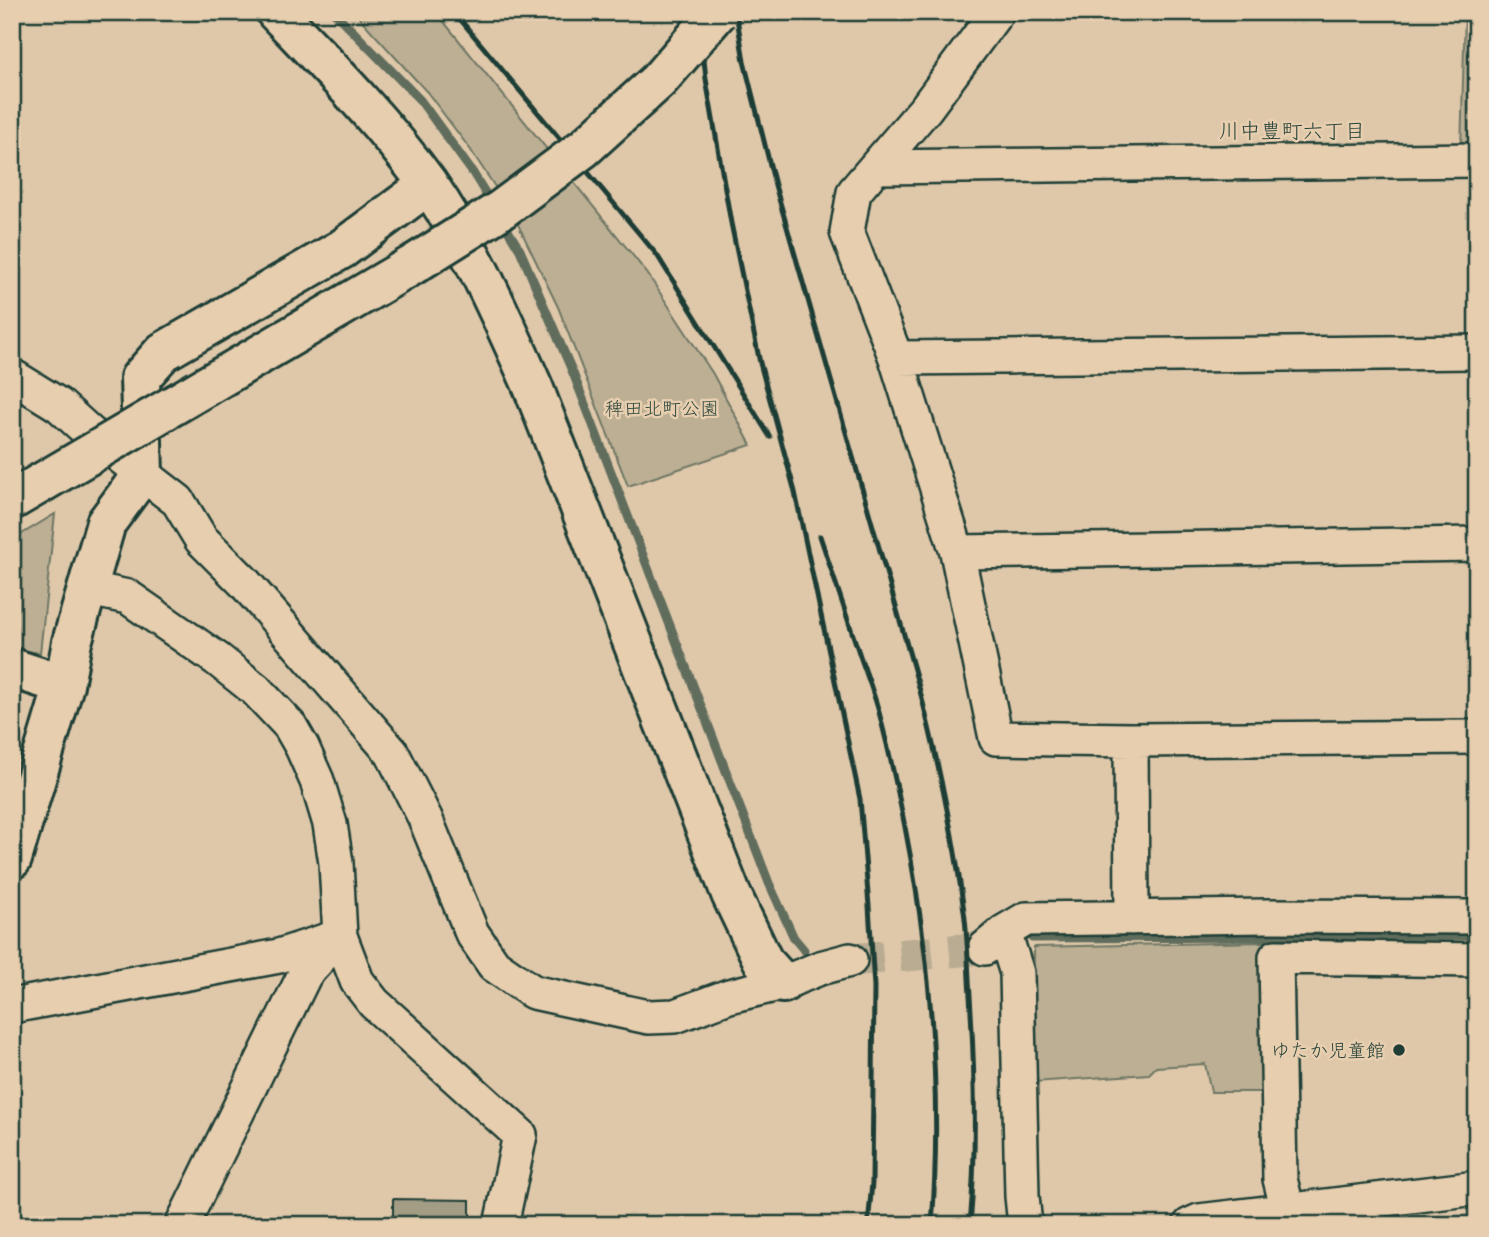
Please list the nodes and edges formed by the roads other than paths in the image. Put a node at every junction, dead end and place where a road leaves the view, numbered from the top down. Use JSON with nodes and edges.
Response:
{"nodes":[{"id":1,"x":276,"y":12,"type":"edge"},
{"id":2,"x":718,"y":12,"type":"edge"},
{"id":3,"x":997,"y":12,"type":"edge"},
{"id":4,"x":1477,"y":160,"type":"edge"},
{"id":5,"x":876,"y":166,"type":"junction"},
{"id":6,"x":428,"y":185,"type":"junction"},
{"id":7,"x":1477,"y":352,"type":"edge"},
{"id":8,"x":896,"y":358,"type":"junction"},
{"id":9,"x":12,"y":376,"type":"edge"},
{"id":10,"x":143,"y":473,"type":"junction"},
{"id":11,"x":27,"y":492,"type":"edge"},
{"id":12,"x":1477,"y":544,"type":"edge"},
{"id":13,"x":957,"y":552,"type":"junction"},
{"id":14,"x":89,"y":589,"type":"junction"},
{"id":15,"x":12,"y":668,"type":"edge"},
{"id":16,"x":64,"y":685,"type":"junction"},
{"id":17,"x":1477,"y":737,"type":"edge"},
{"id":18,"x":1131,"y":740,"type":"junction"},
{"id":19,"x":12,"y":859,"type":"edge"},
{"id":20,"x":1477,"y":917,"type":"edge"},
{"id":21,"x":1132,"y":918,"type":"junction"},
{"id":22,"x":340,"y":936,"type":"junction"},
{"id":23,"x":850,"y":960,"type":"tunnel mouth"},
{"id":24,"x":1477,"y":960,"type":"edge"},
{"id":25,"x":783,"y":983,"type":"junction"},
{"id":26,"x":12,"y":1004,"type":"edge"},
{"id":27,"x":1477,"y":1188,"type":"edge"},
{"id":28,"x":1288,"y":1211,"type":"junction"},
{"id":29,"x":1365,"y":1213,"type":"edge"},
{"id":30,"x":1031,"y":1221,"type":"edge"},
{"id":31,"x":182,"y":1225,"type":"edge"},
{"id":32,"x":501,"y":1225,"type":"edge"},
{"id":33,"x":1190,"y":1225,"type":"edge"}],
"edges":[{"from":1,"to":6,"type":"street"},
{"from":2,"to":11,"type":"street","bridge":true},
{"from":3,"to":5,"type":"street"},
{"from":4,"to":5,"type":"street"},
{"from":5,"to":8,"type":"street"},
{"from":6,"to":10,"type":"street"},
{"from":6,"to":25,"type":"street"},
{"from":7,"to":8,"type":"street"},
{"from":8,"to":13,"type":"street"},
{"from":9,"to":10,"type":"street"},
{"from":10,"to":14,"type":"street"},
{"from":10,"to":25,"type":"street"},
{"from":12,"to":13,"type":"street"},
{"from":13,"to":18,"type":"street"},
{"from":14,"to":16,"type":"street"},
{"from":14,"to":22,"type":"street"},
{"from":15,"to":16,"type":"street"},
{"from":16,"to":19,"type":"street"},
{"from":17,"to":18,"type":"street"},
{"from":18,"to":21,"type":"street"},
{"from":20,"to":21,"type":"street"},
{"from":21,"to":30,"type":"street"},
{"from":22,"to":26,"type":"street"},
{"from":22,"to":31,"type":"street"},
{"from":22,"to":32,"type":"street"},
{"from":23,"to":25,"type":"street"},
{"from":24,"to":28,"type":"street"},
{"from":27,"to":29,"type":"street"},
{"from":28,"to":29,"type":"street"},
{"from":28,"to":33,"type":"street"}]}
